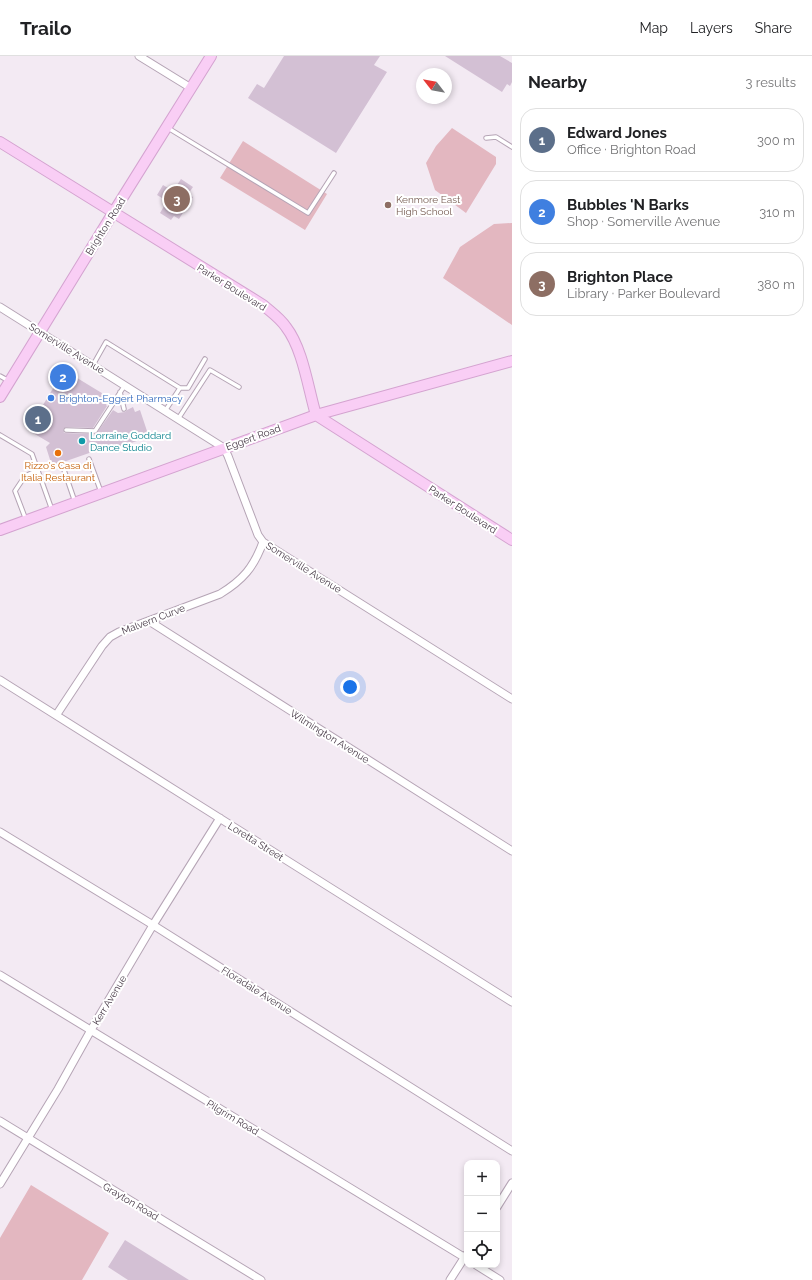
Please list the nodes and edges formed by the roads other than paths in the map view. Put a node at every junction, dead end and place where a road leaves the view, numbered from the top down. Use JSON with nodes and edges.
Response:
{"nodes":[{"id":1,"x":139,"y":56,"type":"edge"},
{"id":2,"x":211,"y":56,"type":"edge"},
{"id":3,"x":191,"y":88,"type":"junction"},
{"id":4,"x":167,"y":128,"type":"junction"},
{"id":5,"x":486,"y":138,"type":"dead end"},
{"id":6,"x":0,"y":142,"type":"edge"},
{"id":7,"x":512,"y":147,"type":"edge"},
{"id":8,"x":334,"y":173,"type":"dead end"},
{"id":9,"x":113,"y":212,"type":"junction"},
{"id":10,"x":0,"y":307,"type":"edge"},
{"id":11,"x":40,"y":331,"type":"junction"},
{"id":12,"x":206,"y":359,"type":"dead end"},
{"id":13,"x":512,"y":361,"type":"edge"},
{"id":14,"x":93,"y":365,"type":"junction"},
{"id":15,"x":0,"y":376,"type":"edge"},
{"id":16,"x":10,"y":381,"type":"junction"},
{"id":17,"x":125,"y":385,"type":"junction"},
{"id":18,"x":239,"y":387,"type":"dead end"},
{"id":19,"x":180,"y":388,"type":"junction"},
{"id":20,"x":120,"y":392,"type":"junction"},
{"id":21,"x":1,"y":395,"type":"edge"},
{"id":22,"x":124,"y":409,"type":"dead end"},
{"id":23,"x":165,"y":411,"type":"junction"},
{"id":24,"x":316,"y":415,"type":"junction"},
{"id":25,"x":178,"y":419,"type":"junction"},
{"id":26,"x":66,"y":430,"type":"dead end"},
{"id":27,"x":0,"y":435,"type":"edge"},
{"id":28,"x":224,"y":448,"type":"junction"},
{"id":29,"x":89,"y":459,"type":"dead end"},
{"id":30,"x":63,"y":468,"type":"dead end"},
{"id":31,"x":38,"y":470,"type":"junction"},
{"id":32,"x":101,"y":493,"type":"junction"},
{"id":33,"x":75,"y":503,"type":"junction"},
{"id":34,"x":52,"y":511,"type":"junction"},
{"id":35,"x":26,"y":521,"type":"junction"},
{"id":36,"x":0,"y":530,"type":"edge"},
{"id":37,"x":512,"y":540,"type":"edge"},
{"id":38,"x":263,"y":542,"type":"junction"},
{"id":39,"x":149,"y":621,"type":"junction"},
{"id":40,"x":0,"y":680,"type":"edge"},
{"id":41,"x":512,"y":699,"type":"edge"},
{"id":42,"x":57,"y":714,"type":"junction"},
{"id":43,"x":220,"y":818,"type":"junction"},
{"id":44,"x":0,"y":832,"type":"edge"},
{"id":45,"x":512,"y":851,"type":"edge"},
{"id":46,"x":153,"y":925,"type":"junction"},
{"id":47,"x":0,"y":974,"type":"edge"},
{"id":48,"x":512,"y":1002,"type":"edge"},
{"id":49,"x":91,"y":1030,"type":"junction"},
{"id":50,"x":0,"y":1121,"type":"edge"},
{"id":51,"x":28,"y":1138,"type":"junction"},
{"id":52,"x":512,"y":1151,"type":"edge"},
{"id":53,"x":512,"y":1183,"type":"edge"},
{"id":54,"x":0,"y":1184,"type":"edge"},
{"id":55,"x":500,"y":1202,"type":"edge"},
{"id":56,"x":464,"y":1256,"type":"edge"},
{"id":57,"x":464,"y":1260,"type":"edge"},
{"id":58,"x":481,"y":1268,"type":"edge"},
{"id":59,"x":261,"y":1280,"type":"edge"},
{"id":60,"x":450,"y":1280,"type":"edge"},
{"id":61,"x":500,"y":1280,"type":"edge"}],
"edges":[{"from":1,"to":3,"type":"street"},
{"from":2,"to":3,"type":"street","name":"Brighton Road"},
{"from":3,"to":4,"type":"street","name":"Brighton Road"},
{"from":4,"to":8,"type":"lane"},
{"from":4,"to":9,"type":"street","name":"Brighton Road"},
{"from":5,"to":7,"type":"lane"},
{"from":6,"to":9,"type":"street","name":"Parker Boulevard"},
{"from":9,"to":11,"type":"street","name":"Brighton Road"},
{"from":9,"to":24,"type":"street","name":"Parker Boulevard"},
{"from":10,"to":11,"type":"street","name":"Somerville Avenue"},
{"from":11,"to":14,"type":"street","name":"Somerville Avenue"},
{"from":11,"to":16,"type":"street","name":"Brighton Road"},
{"from":12,"to":19,"type":"lane"},
{"from":13,"to":24,"type":"street","name":"Eggert Road"},
{"from":14,"to":17,"type":"street","name":"Somerville Avenue"},
{"from":14,"to":19,"type":"lane"},
{"from":15,"to":16,"type":"lane"},
{"from":16,"to":21,"type":"street","name":"Brighton Road"},
{"from":17,"to":20,"type":"lane"},
{"from":17,"to":23,"type":"street","name":"Somerville Avenue"},
{"from":18,"to":25,"type":"lane"},
{"from":19,"to":23,"type":"lane"},
{"from":20,"to":22,"type":"lane"},
{"from":20,"to":26,"type":"lane"},
{"from":23,"to":25,"type":"street","name":"Somerville Avenue"},
{"from":24,"to":28,"type":"street","name":"Eggert Road"},
{"from":24,"to":37,"type":"street","name":"Parker Boulevard"},
{"from":25,"to":28,"type":"street","name":"Somerville Avenue"},
{"from":27,"to":31,"type":"lane"},
{"from":28,"to":32,"type":"street","name":"Eggert Road"},
{"from":28,"to":38,"type":"street","name":"Somerville Avenue"},
{"from":29,"to":32,"type":"lane"},
{"from":30,"to":33,"type":"lane"},
{"from":31,"to":34,"type":"lane"},
{"from":31,"to":35,"type":"lane"},
{"from":32,"to":33,"type":"street","name":"Eggert Road"},
{"from":33,"to":34,"type":"street","name":"Eggert Road"},
{"from":34,"to":35,"type":"street","name":"Eggert Road"},
{"from":35,"to":36,"type":"street","name":"Eggert Road"},
{"from":38,"to":39,"type":"street","name":"Malvern Curve"},
{"from":38,"to":41,"type":"street","name":"Somerville Avenue"},
{"from":39,"to":42,"type":"street","name":"Malvern Curve"},
{"from":39,"to":45,"type":"street","name":"Wilmington Avenue"},
{"from":40,"to":42,"type":"street","name":"Loretta Street"},
{"from":42,"to":43,"type":"street","name":"Loretta Street"},
{"from":43,"to":46,"type":"street","name":"Kerr Avenue"},
{"from":43,"to":48,"type":"street","name":"Loretta Street"},
{"from":44,"to":46,"type":"street","name":"Floradale Avenue"},
{"from":46,"to":49,"type":"street","name":"Kerr Avenue"},
{"from":46,"to":52,"type":"street","name":"Floradale Avenue"},
{"from":47,"to":49,"type":"street","name":"Pilgrim Road"},
{"from":49,"to":51,"type":"street","name":"Kerr Avenue"},
{"from":49,"to":56,"type":"street","name":"Pilgrim Road"},
{"from":50,"to":51,"type":"street","name":"Grayton Road"},
{"from":51,"to":54,"type":"street","name":"Kerr Avenue"},
{"from":51,"to":59,"type":"street","name":"Grayton Road"},
{"from":53,"to":55,"type":"street"},
{"from":57,"to":60,"type":"street"},
{"from":58,"to":61,"type":"street"}]}
